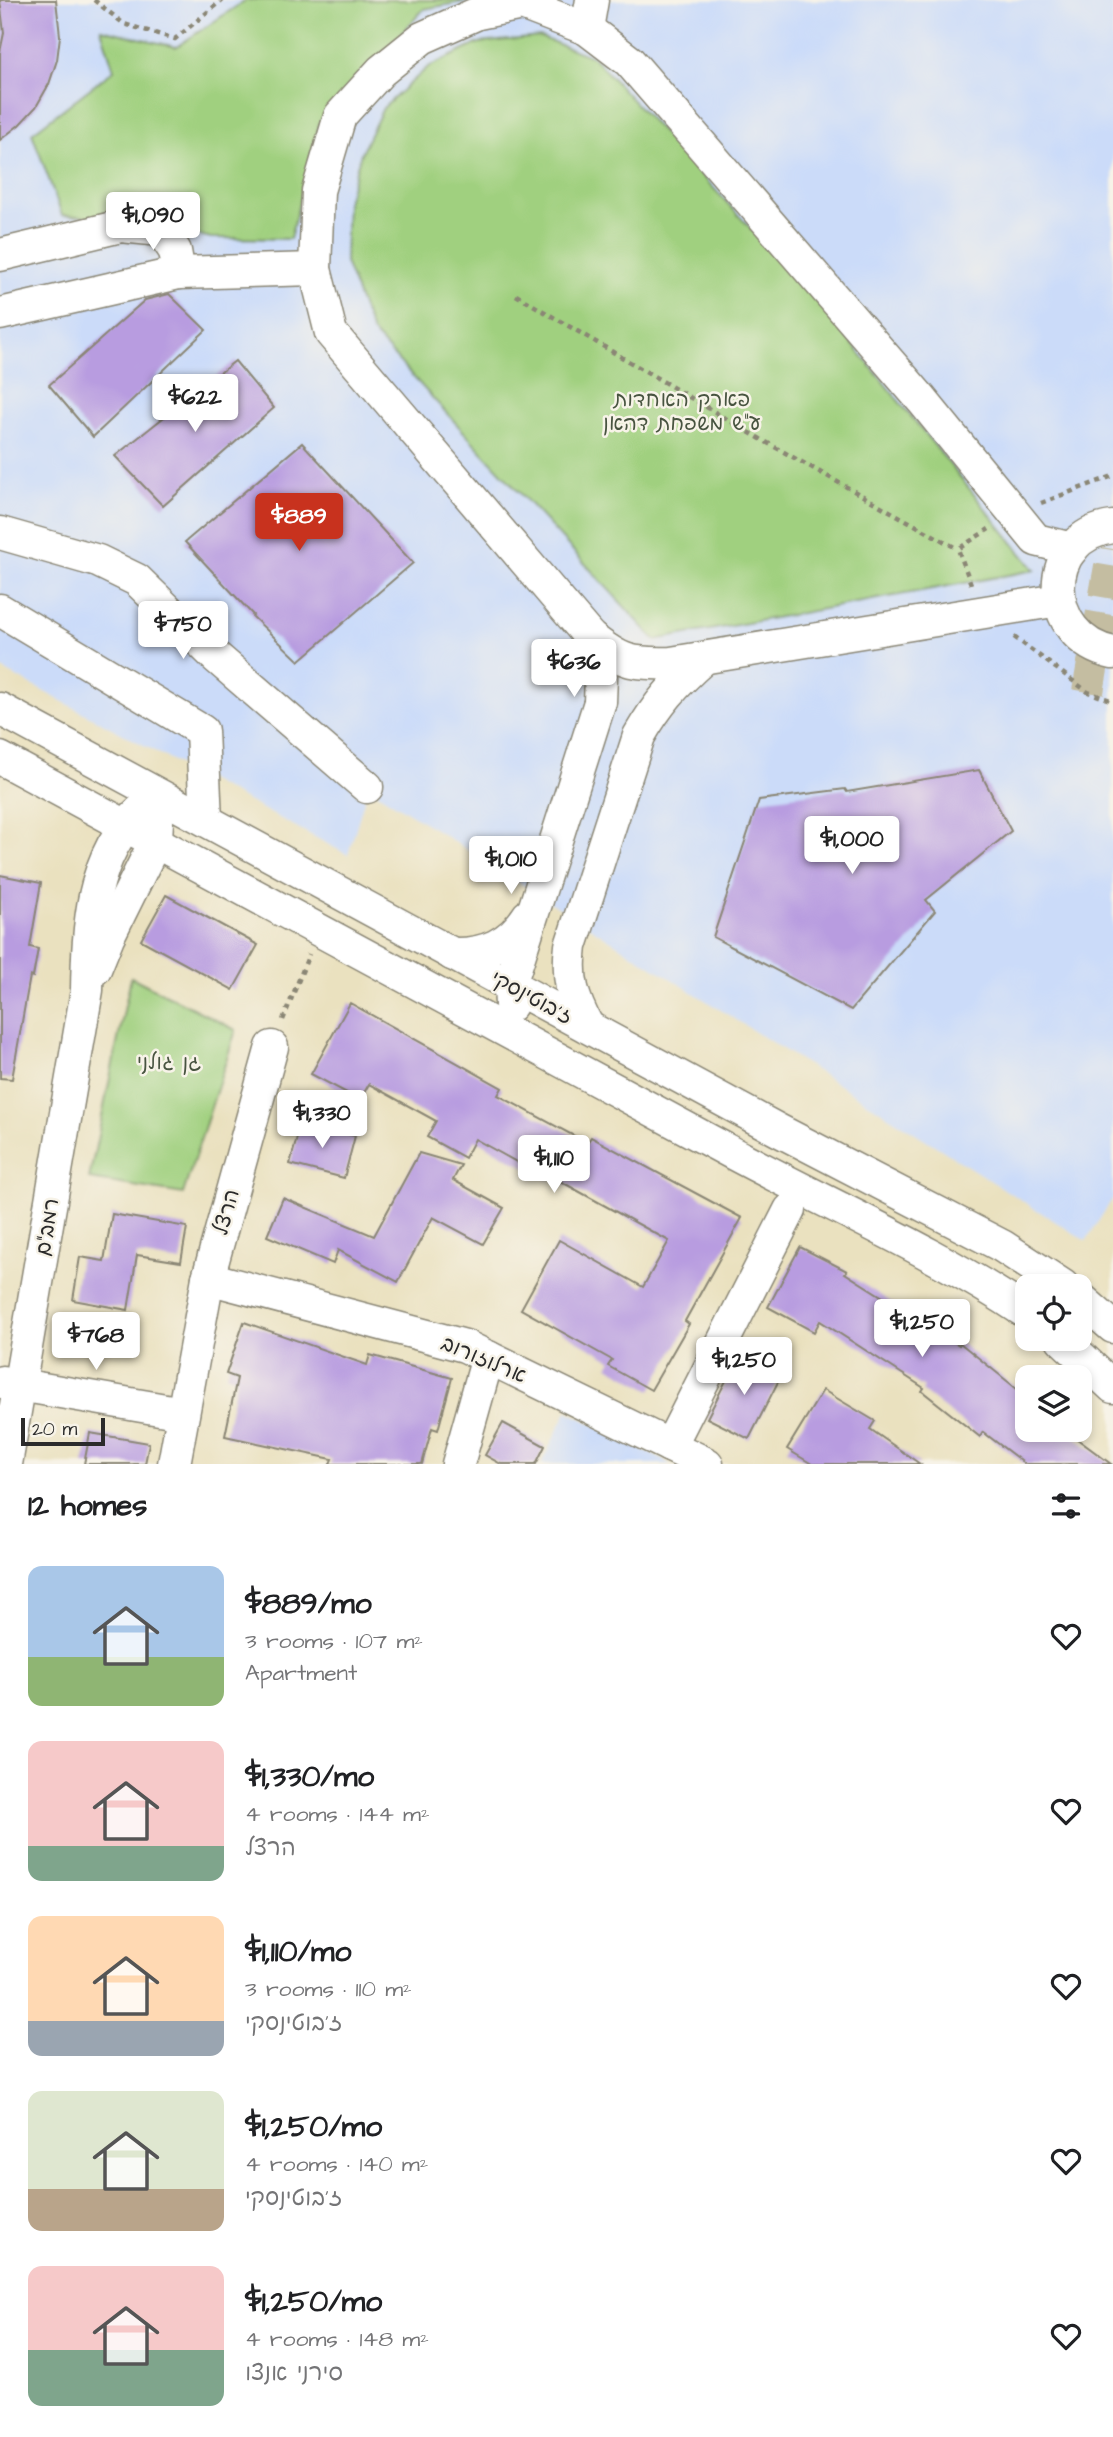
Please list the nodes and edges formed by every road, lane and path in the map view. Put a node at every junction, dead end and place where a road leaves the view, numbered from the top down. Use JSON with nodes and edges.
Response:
{"nodes":[{"id":1,"x":94,"y":0,"type":"edge"},
{"id":2,"x":222,"y":0,"type":"edge"},
{"id":3,"x":536,"y":4,"type":"edge"},
{"id":4,"x":590,"y":14,"type":"edge"},
{"id":5,"x":0,"y":255,"type":"edge"},
{"id":6,"x":315,"y":270,"type":"junction"},
{"id":7,"x":179,"y":274,"type":"junction"},
{"id":8,"x":516,"y":295,"type":"dead end"},
{"id":9,"x":0,"y":314,"type":"edge"},
{"id":10,"x":1113,"y":476,"type":"edge"},
{"id":11,"x":1013,"y":514,"type":"junction"},
{"id":12,"x":1113,"y":527,"type":"edge"},
{"id":13,"x":0,"y":533,"type":"edge"},
{"id":14,"x":958,"y":549,"type":"junction"},
{"id":15,"x":1072,"y":550,"type":"junction"},
{"id":16,"x":1059,"y":600,"type":"junction"},
{"id":17,"x":0,"y":610,"type":"edge"},
{"id":18,"x":981,"y":613,"type":"junction"},
{"id":19,"x":590,"y":637,"type":"junction"},
{"id":20,"x":1113,"y":653,"type":"edge"},
{"id":21,"x":703,"y":659,"type":"junction"},
{"id":22,"x":1113,"y":701,"type":"edge"},
{"id":23,"x":0,"y":709,"type":"edge"},
{"id":24,"x":0,"y":758,"type":"edge"},
{"id":25,"x":368,"y":787,"type":"dead end"},
{"id":26,"x":158,"y":794,"type":"junction"},
{"id":27,"x":206,"y":820,"type":"junction"},
{"id":28,"x":125,"y":824,"type":"junction"},
{"id":29,"x":156,"y":841,"type":"junction"},
{"id":30,"x":535,"y":906,"type":"junction"},
{"id":31,"x":319,"y":928,"type":"junction"},
{"id":32,"x":452,"y":954,"type":"junction"},
{"id":33,"x":510,"y":985,"type":"junction"},
{"id":34,"x":87,"y":990,"type":"junction"},
{"id":35,"x":588,"y":1027,"type":"junction"},
{"id":36,"x":518,"y":1035,"type":"junction"},
{"id":37,"x":272,"y":1047,"type":"joint"},
{"id":38,"x":790,"y":1210,"type":"dead end"},
{"id":39,"x":1044,"y":1274,"type":"edge"},
{"id":40,"x":208,"y":1278,"type":"junction"},
{"id":41,"x":1015,"y":1305,"type":"edge"},
{"id":42,"x":1092,"y":1309,"type":"edge"},
{"id":43,"x":1113,"y":1327,"type":"edge"},
{"id":44,"x":1075,"y":1351,"type":"edge"},
{"id":45,"x":488,"y":1357,"type":"junction"},
{"id":46,"x":10,"y":1384,"type":"edge"},
{"id":47,"x":1113,"y":1387,"type":"edge"},
{"id":48,"x":183,"y":1413,"type":"junction"},
{"id":49,"x":670,"y":1446,"type":"junction"},
{"id":50,"x":6,"y":1464,"type":"edge"},
{"id":51,"x":174,"y":1464,"type":"edge"},
{"id":52,"x":458,"y":1464,"type":"edge"},
{"id":53,"x":708,"y":1464,"type":"edge"}],
"edges":[{"from":1,"to":2,"type":"path"},
{"from":3,"to":4,"type":"street"},
{"from":3,"to":6,"type":"street"},
{"from":4,"to":11,"type":"street"},
{"from":5,"to":7,"type":"street"},
{"from":6,"to":7,"type":"street"},
{"from":6,"to":19,"type":"street"},
{"from":7,"to":9,"type":"street"},
{"from":8,"to":14,"type":"path"},
{"from":10,"to":11,"type":"path"},
{"from":11,"to":14,"type":"path"},
{"from":11,"to":15,"type":"street"},
{"from":12,"to":15,"type":"street"},
{"from":13,"to":25,"type":"street"},
{"from":14,"to":18,"type":"path"},
{"from":15,"to":16,"type":"street"},
{"from":16,"to":18,"type":"street"},
{"from":16,"to":20,"type":"street"},
{"from":17,"to":27,"type":"street"},
{"from":18,"to":21,"type":"street"},
{"from":18,"to":22,"type":"path"},
{"from":19,"to":21,"type":"street"},
{"from":19,"to":30,"type":"street"},
{"from":21,"to":35,"type":"street"},
{"from":23,"to":26,"type":"street","name":"ז'בוטינסקי"},
{"from":24,"to":28,"type":"street","name":"ז'בוטינסקי"},
{"from":26,"to":27,"type":"street","name":"ז'בוטינסקי"},
{"from":26,"to":28,"type":"street","name":"רמב\"ם"},
{"from":26,"to":29,"type":"street","name":"רמב\"ם"},
{"from":27,"to":32,"type":"street","name":"ז'בוטינסקי"},
{"from":28,"to":29,"type":"street","name":"ז'בוטינסקי"},
{"from":28,"to":34,"type":"street","name":"רמב\"ם"},
{"from":29,"to":31,"type":"street","name":"ז'בוטינסקי"},
{"from":29,"to":34,"type":"street","name":"רמב\"ם"},
{"from":30,"to":32,"type":"street"},
{"from":30,"to":33,"type":"street"},
{"from":31,"to":36,"type":"street","name":"ז'בוטינסקי"},
{"from":31,"to":37,"type":"path"},
{"from":32,"to":33,"type":"street","name":"ז'בוטינסקי"},
{"from":33,"to":35,"type":"street","name":"ז'בוטינסקי"},
{"from":33,"to":36,"type":"street"},
{"from":34,"to":46,"type":"street","name":"רמב\"ם"},
{"from":35,"to":39,"type":"street","name":"ז'בוטינסקי"},
{"from":36,"to":41,"type":"street","name":"ז'בוטינסקי"},
{"from":37,"to":40,"type":"street","name":"הרצל"},
{"from":38,"to":49,"type":"street"},
{"from":40,"to":45,"type":"street","name":"ארלוזורוב"},
{"from":40,"to":48,"type":"street","name":"הרצל"},
{"from":42,"to":43,"type":"street"},
{"from":44,"to":47,"type":"street"},
{"from":45,"to":49,"type":"street","name":"ארלוזורוב"},
{"from":45,"to":52,"type":"street"},
{"from":46,"to":48,"type":"street"},
{"from":46,"to":50,"type":"street","name":"רמב\"ם"},
{"from":48,"to":51,"type":"street","name":"הרצל"},
{"from":49,"to":53,"type":"street","name":"ארלוזורוב"}]}
